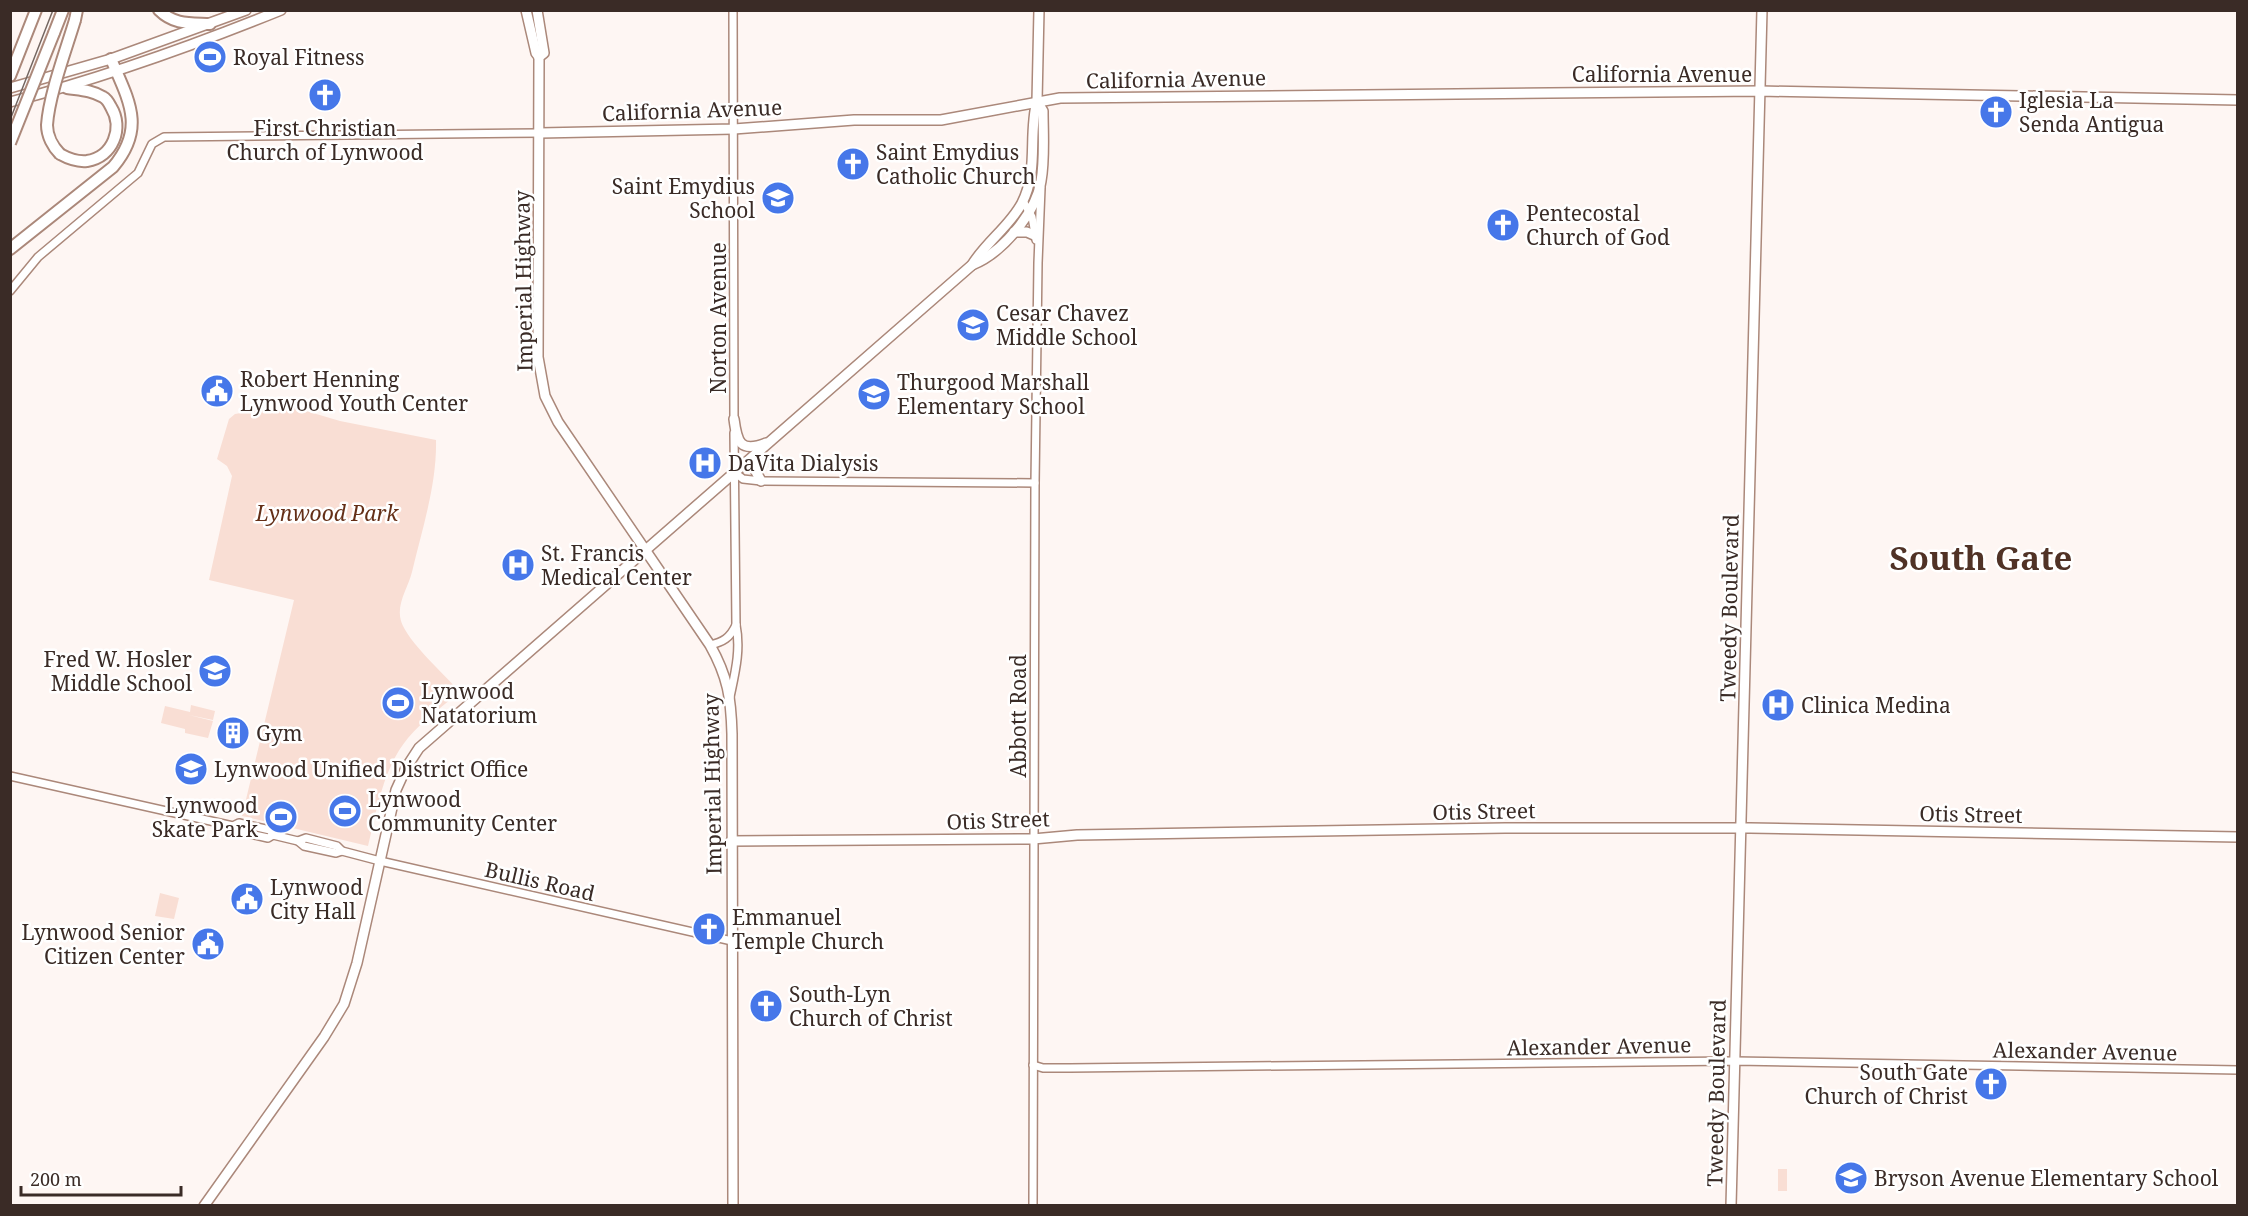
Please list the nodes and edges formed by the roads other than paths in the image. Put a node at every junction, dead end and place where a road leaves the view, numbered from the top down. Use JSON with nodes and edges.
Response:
{"nodes":[{"id":1,"x":36,"y":10,"type":"edge"},
{"id":2,"x":63,"y":10,"type":"edge"},
{"id":3,"x":159,"y":10,"type":"edge"},
{"id":4,"x":246,"y":10,"type":"edge"},
{"id":5,"x":281,"y":10,"type":"edge"},
{"id":6,"x":526,"y":10,"type":"edge"},
{"id":7,"x":537,"y":10,"type":"edge"},
{"id":8,"x":733,"y":10,"type":"edge"},
{"id":9,"x":1039,"y":10,"type":"edge"},
{"id":10,"x":1762,"y":10,"type":"edge"},
{"id":11,"x":76,"y":15,"type":"edge"},
{"id":12,"x":210,"y":24,"type":"junction"},
{"id":13,"x":539,"y":57,"type":"junction"},
{"id":14,"x":111,"y":59,"type":"junction"},
{"id":15,"x":116,"y":72,"type":"junction"},
{"id":16,"x":10,"y":76,"type":"edge"},
{"id":17,"x":10,"y":88,"type":"edge"},
{"id":18,"x":67,"y":88,"type":"junction"},
{"id":19,"x":1760,"y":92,"type":"junction"},
{"id":20,"x":2238,"y":100,"type":"edge"},
{"id":21,"x":1037,"y":101,"type":"junction"},
{"id":22,"x":10,"y":102,"type":"edge"},
{"id":23,"x":734,"y":129,"type":"junction"},
{"id":24,"x":540,"y":133,"type":"junction"},
{"id":25,"x":10,"y":143,"type":"edge"},
{"id":26,"x":1041,"y":182,"type":"junction"},
{"id":27,"x":1023,"y":201,"type":"junction"},
{"id":28,"x":1030,"y":210,"type":"junction"},
{"id":29,"x":1014,"y":232,"type":"junction"},
{"id":30,"x":1036,"y":236,"type":"junction"},
{"id":31,"x":10,"y":249,"type":"edge"},
{"id":32,"x":1038,"y":263,"type":"junction"},
{"id":33,"x":972,"y":265,"type":"junction"},
{"id":34,"x":10,"y":291,"type":"edge"},
{"id":35,"x":735,"y":419,"type":"junction"},
{"id":36,"x":771,"y":441,"type":"junction"},
{"id":37,"x":758,"y":452,"type":"junction"},
{"id":38,"x":734,"y":472,"type":"junction"},
{"id":39,"x":761,"y":482,"type":"junction"},
{"id":40,"x":1035,"y":483,"type":"junction"},
{"id":41,"x":644,"y":550,"type":"junction"},
{"id":42,"x":736,"y":626,"type":"junction"},
{"id":43,"x":710,"y":645,"type":"junction"},
{"id":44,"x":730,"y":697,"type":"junction"},
{"id":45,"x":10,"y":776,"type":"edge"},
{"id":46,"x":1741,"y":828,"type":"junction"},
{"id":47,"x":2238,"y":837,"type":"edge"},
{"id":48,"x":1033,"y":839,"type":"junction"},
{"id":49,"x":731,"y":841,"type":"junction"},
{"id":50,"x":380,"y":861,"type":"junction"},
{"id":51,"x":732,"y":941,"type":"junction"},
{"id":52,"x":1735,"y":1061,"type":"junction"},
{"id":53,"x":1033,"y":1065,"type":"junction"},
{"id":54,"x":2238,"y":1070,"type":"edge"},
{"id":55,"x":204,"y":1206,"type":"edge"},
{"id":56,"x":733,"y":1206,"type":"edge"},
{"id":57,"x":1032,"y":1206,"type":"edge"},
{"id":58,"x":1731,"y":1206,"type":"edge"}],
"edges":[{"from":1,"to":16,"type":"highway"},
{"from":2,"to":25,"type":"highway","bridge":true},
{"from":3,"to":12,"type":"highway"},
{"from":4,"to":12,"type":"main road"},
{"from":5,"to":15,"type":"main road"},
{"from":6,"to":13,"type":"main road","name":"Imperial Highway"},
{"from":7,"to":13,"type":"main road","name":"Imperial Highway"},
{"from":8,"to":23,"type":"street","name":"Norton Avenue"},
{"from":9,"to":21,"type":"main road"},
{"from":10,"to":19,"type":"main road","name":"Tweedy Boulevard"},
{"from":11,"to":18,"type":"highway","bridge":true},
{"from":12,"to":14,"type":"main road"},
{"from":13,"to":24,"type":"main road","name":"Imperial Highway"},
{"from":14,"to":15,"type":"highway"},
{"from":14,"to":17,"type":"main road"},
{"from":15,"to":18,"type":"main road"},
{"from":15,"to":31,"type":"highway"},
{"from":18,"to":22,"type":"main road"},
{"from":19,"to":20,"type":"main road","name":"California Avenue"},
{"from":19,"to":21,"type":"main road","name":"California Avenue"},
{"from":19,"to":46,"type":"main road","name":"Tweedy Boulevard"},
{"from":21,"to":23,"type":"main road","name":"California Avenue"},
{"from":21,"to":26,"type":"main road"},
{"from":21,"to":27,"type":"main road"},
{"from":23,"to":24,"type":"main road","name":"California Avenue"},
{"from":23,"to":35,"type":"street","name":"Norton Avenue"},
{"from":24,"to":34,"type":"street","name":"California Avenue"},
{"from":24,"to":41,"type":"main road","name":"Imperial Highway"},
{"from":26,"to":28,"type":"main road"},
{"from":26,"to":32,"type":"street","name":"Abbott Road"},
{"from":27,"to":28,"type":"street","name":"Abbott Road"},
{"from":27,"to":33,"type":"main road"},
{"from":28,"to":29,"type":"main road"},
{"from":28,"to":30,"type":"street","name":"Abbott Road"},
{"from":29,"to":30,"type":"main road"},
{"from":29,"to":33,"type":"main road"},
{"from":30,"to":32,"type":"street","name":"Abbott Road"},
{"from":32,"to":40,"type":"street","name":"Abbott Road"},
{"from":33,"to":36,"type":"main road"},
{"from":35,"to":36,"type":"main road"},
{"from":35,"to":38,"type":"street","name":"Norton Avenue"},
{"from":36,"to":37,"type":"main road"},
{"from":37,"to":38,"type":"main road"},
{"from":37,"to":39,"type":"main road"},
{"from":38,"to":39,"type":"street"},
{"from":38,"to":41,"type":"main road"},
{"from":38,"to":42,"type":"street","name":"Norton Avenue"},
{"from":39,"to":40,"type":"street"},
{"from":40,"to":48,"type":"street","name":"Abbott Road"},
{"from":41,"to":43,"type":"main road","name":"Imperial Highway"},
{"from":41,"to":50,"type":"main road"},
{"from":42,"to":43,"type":"street"},
{"from":42,"to":44,"type":"street","name":"Norton Avenue"},
{"from":43,"to":44,"type":"main road","name":"Imperial Highway"},
{"from":44,"to":49,"type":"main road","name":"Imperial Highway"},
{"from":45,"to":50,"type":"street","name":"Bullis Road"},
{"from":46,"to":47,"type":"main road","name":"Otis Street"},
{"from":46,"to":48,"type":"main road","name":"Otis Street"},
{"from":46,"to":52,"type":"main road","name":"Tweedy Boulevard"},
{"from":48,"to":49,"type":"main road","name":"Otis Street"},
{"from":48,"to":53,"type":"street","name":"Abbott Road"},
{"from":49,"to":51,"type":"main road","name":"Imperial Highway"},
{"from":50,"to":51,"type":"street","name":"Bullis Road"},
{"from":50,"to":55,"type":"main road"},
{"from":51,"to":56,"type":"main road","name":"Imperial Highway"},
{"from":52,"to":53,"type":"street","name":"Alexander Avenue"},
{"from":52,"to":54,"type":"street","name":"Alexander Avenue"},
{"from":52,"to":58,"type":"main road","name":"Tweedy Boulevard"},
{"from":53,"to":57,"type":"street","name":"Abbott Road"}]}
